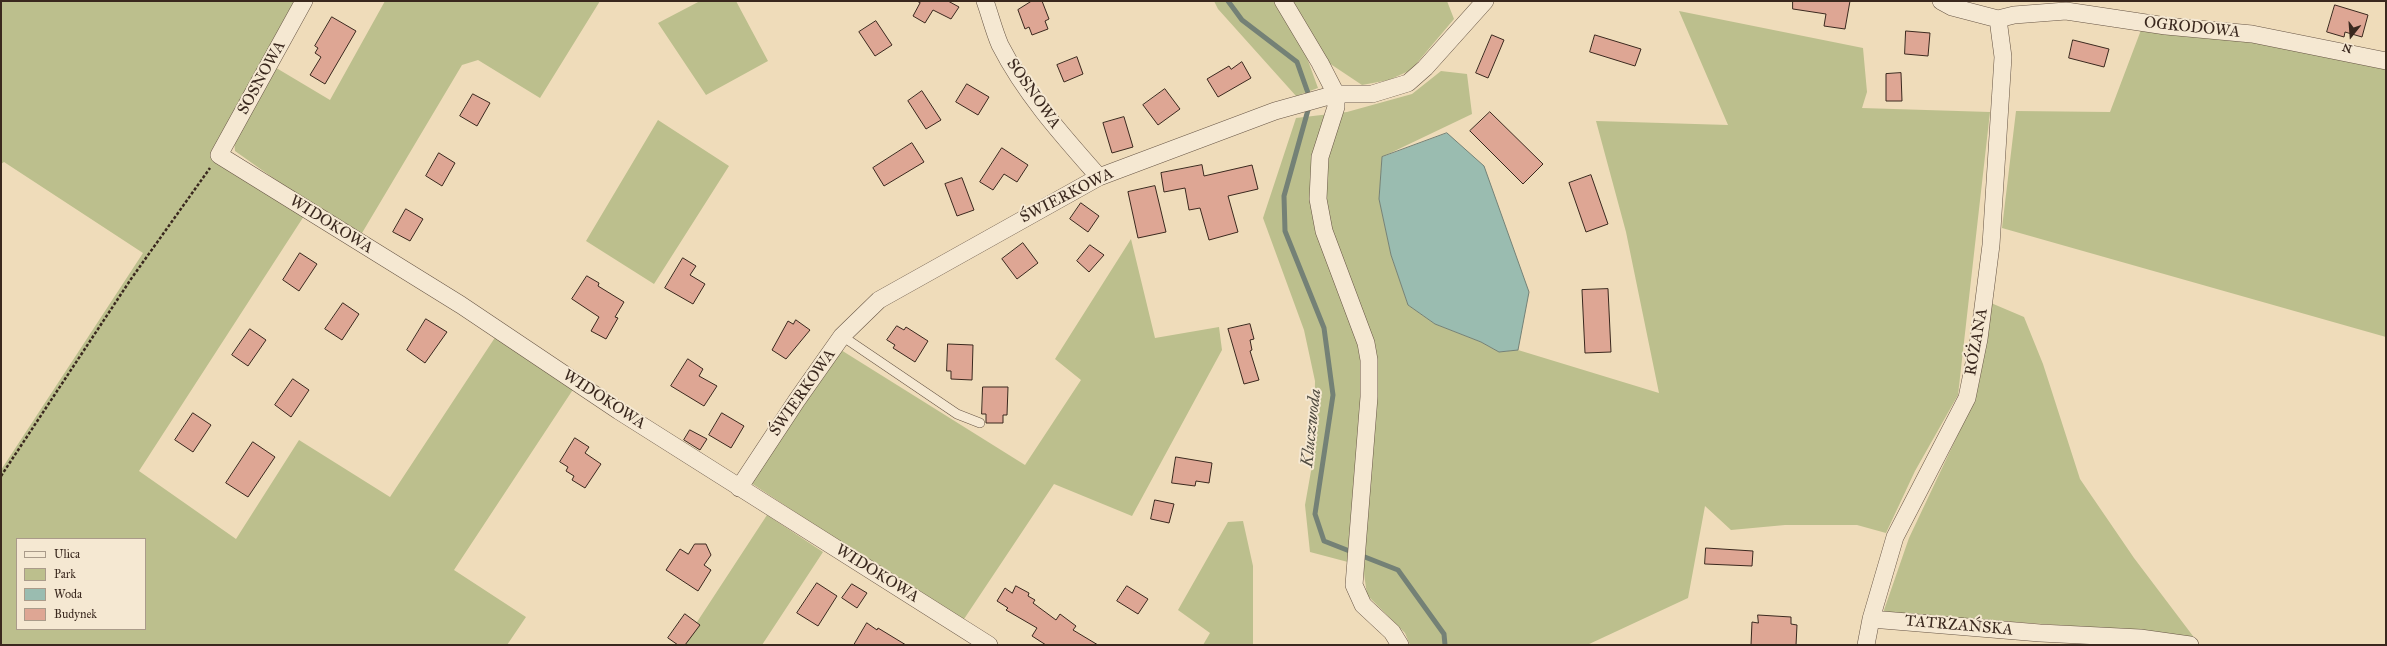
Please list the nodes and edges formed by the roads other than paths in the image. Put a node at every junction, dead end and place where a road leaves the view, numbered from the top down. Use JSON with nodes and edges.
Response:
{"nodes":[{"id":1,"x":304,"y":1,"type":"edge"},
{"id":2,"x":986,"y":1,"type":"edge"},
{"id":3,"x":1283,"y":1,"type":"edge"},
{"id":4,"x":1485,"y":1,"type":"edge"},
{"id":5,"x":1941,"y":1,"type":"edge"},
{"id":6,"x":1998,"y":19,"type":"junction"},
{"id":7,"x":2386,"y":61,"type":"edge"},
{"id":8,"x":1336,"y":94,"type":"junction"},
{"id":9,"x":219,"y":155,"type":"joint"},
{"id":10,"x":1099,"y":177,"type":"junction"},
{"id":11,"x":842,"y":336,"type":"junction"},
{"id":12,"x":980,"y":423,"type":"dead end"},
{"id":13,"x":739,"y":488,"type":"junction"},
{"id":14,"x":1871,"y":619,"type":"junction"},
{"id":15,"x":989,"y":645,"type":"edge"},
{"id":16,"x":1400,"y":645,"type":"edge"},
{"id":17,"x":1866,"y":645,"type":"edge"},
{"id":18,"x":2190,"y":645,"type":"edge"}],
"edges":[{"from":1,"to":9,"type":"street","name":"SOSNOWA"},
{"from":2,"to":10,"type":"street","name":"SOSNOWA"},
{"from":3,"to":8,"type":"street"},
{"from":4,"to":8,"type":"street","name":"ŚWIERKOWA"},
{"from":5,"to":6,"type":"street"},
{"from":6,"to":7,"type":"street","name":"OGRODOWA"},
{"from":6,"to":14,"type":"street","name":"RÓŻANA"},
{"from":8,"to":10,"type":"street","name":"ŚWIERKOWA"},
{"from":8,"to":16,"type":"street"},
{"from":9,"to":13,"type":"street","name":"WIDOKOWA"},
{"from":10,"to":11,"type":"street","name":"ŚWIERKOWA"},
{"from":11,"to":12,"type":"lane"},
{"from":11,"to":13,"type":"street","name":"ŚWIERKOWA"},
{"from":13,"to":15,"type":"street","name":"WIDOKOWA"},
{"from":14,"to":17,"type":"street","name":"RÓŻANA"},
{"from":14,"to":18,"type":"street","name":"TATRZAŃSKA"}]}
